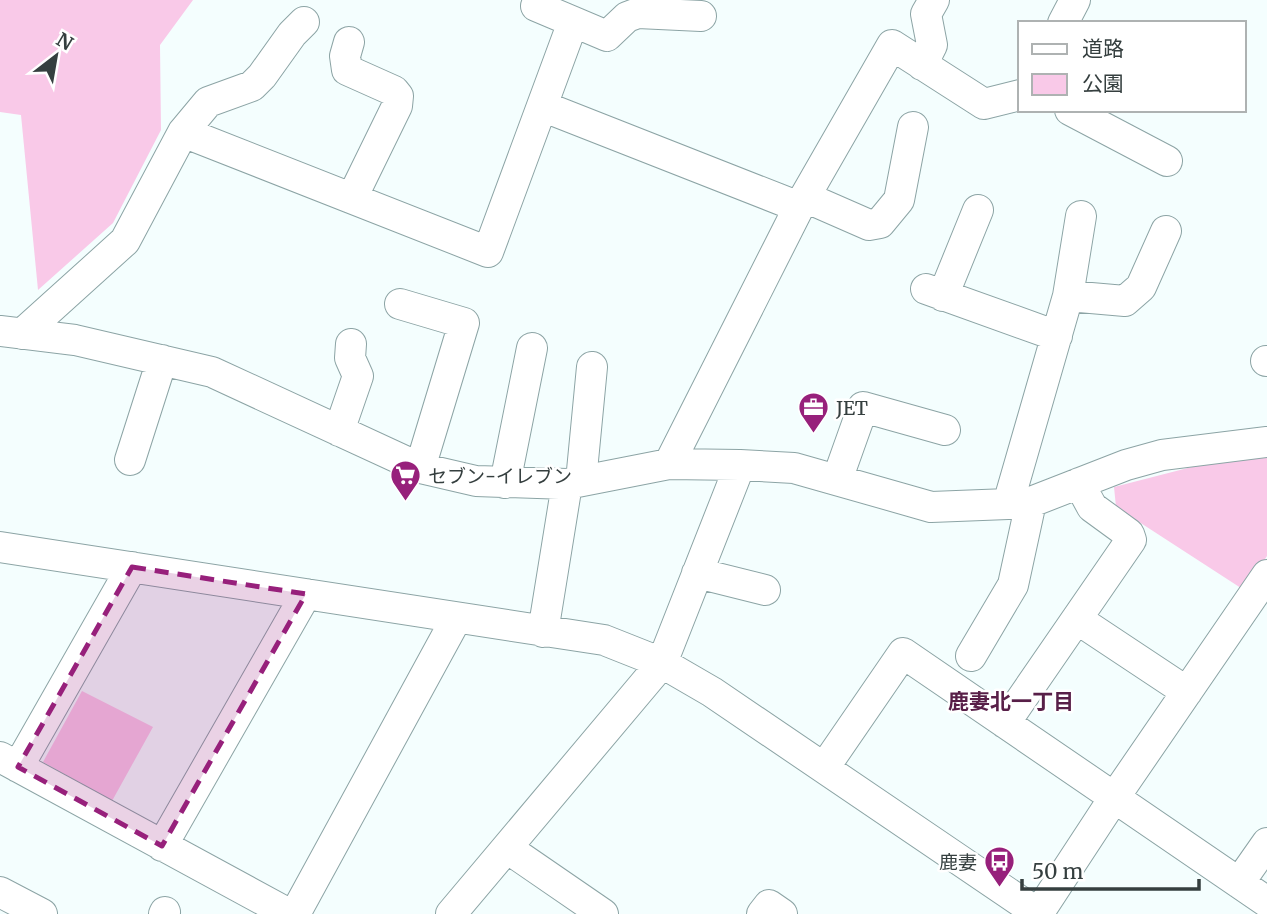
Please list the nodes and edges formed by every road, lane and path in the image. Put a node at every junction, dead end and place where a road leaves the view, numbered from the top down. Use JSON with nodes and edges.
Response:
{"nodes":[{"id":1,"x":934,"y":0,"type":"edge"},
{"id":2,"x":1075,"y":0,"type":"edge"},
{"id":3,"x":536,"y":6,"type":"dead end"},
{"id":4,"x":701,"y":16,"type":"dead end"},
{"id":5,"x":1064,"y":21,"type":"edge"},
{"id":6,"x":304,"y":22,"type":"dead end"},
{"id":7,"x":569,"y":32,"type":"junction"},
{"id":8,"x":349,"y":42,"type":"dead end"},
{"id":9,"x":922,"y":65,"type":"junction"},
{"id":10,"x":1018,"y":96,"type":"edge"},
{"id":11,"x":542,"y":106,"type":"junction"},
{"id":12,"x":1074,"y":112,"type":"edge"},
{"id":13,"x":913,"y":127,"type":"dead end"},
{"id":14,"x":183,"y":132,"type":"junction"},
{"id":15,"x":1167,"y":161,"type":"dead end"},
{"id":16,"x":352,"y":198,"type":"junction"},
{"id":17,"x":802,"y":202,"type":"junction"},
{"id":18,"x":978,"y":210,"type":"dead end"},
{"id":19,"x":1081,"y":216,"type":"dead end"},
{"id":20,"x":1166,"y":231,"type":"dead end"},
{"id":21,"x":1068,"y":296,"type":"junction"},
{"id":22,"x":400,"y":304,"type":"dead end"},
{"id":23,"x":11,"y":332,"type":"edge"},
{"id":24,"x":1057,"y":336,"type":"junction"},
{"id":25,"x":351,"y":344,"type":"dead end"},
{"id":26,"x":532,"y":348,"type":"dead end"},
{"id":27,"x":162,"y":360,"type":"junction"},
{"id":28,"x":592,"y":367,"type":"dead end"},
{"id":29,"x":945,"y":430,"type":"dead end"},
{"id":30,"x":339,"y":431,"type":"junction"},
{"id":31,"x":1267,"y":442,"type":"edge"},
{"id":32,"x":130,"y":460,"type":"dead end"},
{"id":33,"x":669,"y":464,"type":"junction"},
{"id":34,"x":740,"y":465,"type":"junction"},
{"id":35,"x":420,"y":468,"type":"junction"},
{"id":36,"x":837,"y":480,"type":"junction"},
{"id":37,"x":505,"y":483,"type":"junction"},
{"id":38,"x":574,"y":483,"type":"junction"},
{"id":39,"x":1079,"y":484,"type":"junction"},
{"id":40,"x":1020,"y":503,"type":"junction"},
{"id":41,"x":0,"y":547,"type":"edge"},
{"id":42,"x":132,"y":567,"type":"junction"},
{"id":43,"x":697,"y":573,"type":"junction"},
{"id":44,"x":1267,"y":576,"type":"edge"},
{"id":45,"x":765,"y":590,"type":"dead end"},
{"id":46,"x":306,"y":594,"type":"junction"},
{"id":47,"x":456,"y":619,"type":"junction"},
{"id":48,"x":1077,"y":620,"type":"junction"},
{"id":49,"x":543,"y":632,"type":"junction"},
{"id":50,"x":971,"y":656,"type":"dead end"},
{"id":51,"x":662,"y":663,"type":"junction"},
{"id":52,"x":1187,"y":692,"type":"junction"},
{"id":53,"x":1005,"y":723,"type":"junction"},
{"id":54,"x":9,"y":762,"type":"edge"},
{"id":55,"x":824,"y":768,"type":"junction"},
{"id":56,"x":1114,"y":798,"type":"junction"},
{"id":57,"x":1267,"y":843,"type":"edge"},
{"id":58,"x":162,"y":845,"type":"junction"},
{"id":59,"x":507,"y":848,"type":"junction"},
{"id":60,"x":1240,"y":883,"type":"junction"},
{"id":61,"x":1267,"y":902,"type":"edge"},
{"id":62,"x":289,"y":914,"type":"edge"},
{"id":63,"x":295,"y":914,"type":"edge"},
{"id":64,"x":451,"y":914,"type":"edge"},
{"id":65,"x":603,"y":914,"type":"edge"},
{"id":66,"x":762,"y":914,"type":"edge"},
{"id":67,"x":782,"y":914,"type":"edge"},
{"id":68,"x":1038,"y":914,"type":"edge"}],
"edges":[{"from":1,"to":9,"type":"street"},
{"from":2,"to":5,"type":"street"},
{"from":3,"to":7,"type":"street"},
{"from":4,"to":7,"type":"street"},
{"from":6,"to":14,"type":"street"},
{"from":7,"to":11,"type":"street"},
{"from":8,"to":16,"type":"street"},
{"from":9,"to":10,"type":"street"},
{"from":9,"to":17,"type":"street"},
{"from":11,"to":16,"type":"street"},
{"from":11,"to":17,"type":"street"},
{"from":12,"to":15,"type":"street"},
{"from":13,"to":17,"type":"street"},
{"from":14,"to":16,"type":"street"},
{"from":14,"to":23,"type":"street"},
{"from":17,"to":33,"type":"street"},
{"from":18,"to":24,"type":"street"},
{"from":19,"to":21,"type":"street"},
{"from":20,"to":21,"type":"street"},
{"from":21,"to":24,"type":"street"},
{"from":22,"to":35,"type":"street"},
{"from":23,"to":27,"type":"street"},
{"from":24,"to":40,"type":"street"},
{"from":25,"to":30,"type":"street"},
{"from":26,"to":37,"type":"street"},
{"from":27,"to":30,"type":"street"},
{"from":27,"to":32,"type":"street"},
{"from":28,"to":38,"type":"street"},
{"from":29,"to":36,"type":"street"},
{"from":30,"to":35,"type":"street"},
{"from":31,"to":39,"type":"street"},
{"from":33,"to":34,"type":"street"},
{"from":33,"to":38,"type":"street"},
{"from":34,"to":36,"type":"street"},
{"from":34,"to":43,"type":"street"},
{"from":35,"to":37,"type":"street"},
{"from":36,"to":40,"type":"street"},
{"from":37,"to":38,"type":"street"},
{"from":38,"to":49,"type":"street"},
{"from":39,"to":40,"type":"street"},
{"from":39,"to":48,"type":"street"},
{"from":40,"to":50,"type":"street"},
{"from":41,"to":42,"type":"street"},
{"from":42,"to":46,"type":"street"},
{"from":42,"to":54,"type":"street"},
{"from":43,"to":45,"type":"street"},
{"from":43,"to":51,"type":"street"},
{"from":44,"to":52,"type":"street"},
{"from":46,"to":47,"type":"street"},
{"from":46,"to":58,"type":"street"},
{"from":47,"to":49,"type":"street"},
{"from":47,"to":63,"type":"street"},
{"from":48,"to":52,"type":"street"},
{"from":48,"to":53,"type":"street"},
{"from":49,"to":51,"type":"street"},
{"from":51,"to":55,"type":"street"},
{"from":51,"to":59,"type":"street"},
{"from":52,"to":56,"type":"street"},
{"from":53,"to":55,"type":"street"},
{"from":53,"to":56,"type":"street"},
{"from":54,"to":58,"type":"street"},
{"from":55,"to":68,"type":"street"},
{"from":56,"to":60,"type":"street"},
{"from":56,"to":68,"type":"street"},
{"from":57,"to":60,"type":"street"},
{"from":58,"to":62,"type":"street"},
{"from":59,"to":64,"type":"street"},
{"from":59,"to":65,"type":"street"},
{"from":60,"to":61,"type":"street"},
{"from":66,"to":67,"type":"street"}]}
